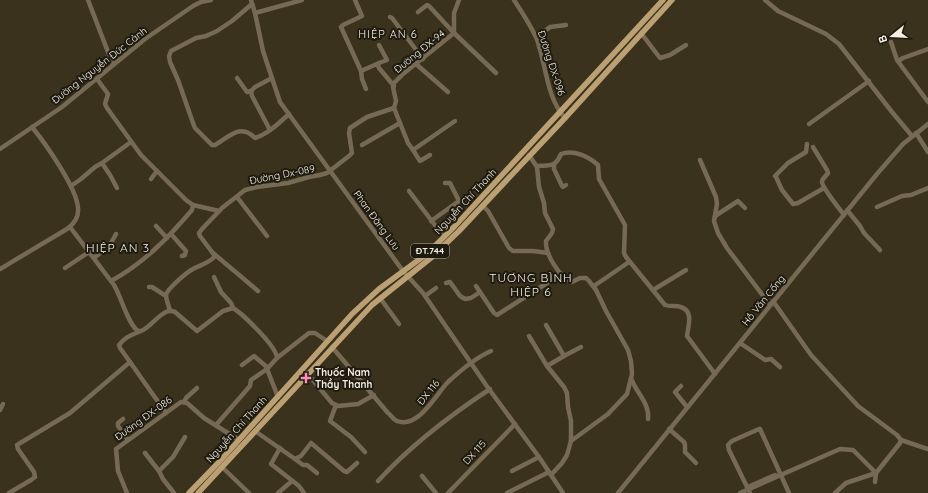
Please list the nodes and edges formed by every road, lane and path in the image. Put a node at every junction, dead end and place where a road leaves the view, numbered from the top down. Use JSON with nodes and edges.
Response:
{"nodes":[{"id":1,"x":88,"y":0,"type":"edge"},
{"id":2,"x":211,"y":0,"type":"edge"},
{"id":3,"x":302,"y":0,"type":"edge"},
{"id":4,"x":355,"y":0,"type":"edge"},
{"id":5,"x":459,"y":0,"type":"edge"},
{"id":6,"x":514,"y":0,"type":"edge"},
{"id":7,"x":664,"y":0,"type":"edge"},
{"id":8,"x":672,"y":0,"type":"edge"},
{"id":9,"x":765,"y":0,"type":"edge"},
{"id":10,"x":251,"y":2,"type":"edge"},
{"id":11,"x":418,"y":12,"type":"dead end"},
{"id":12,"x":256,"y":13,"type":"junction"},
{"id":13,"x":390,"y":17,"type":"dead end"},
{"id":14,"x":566,"y":25,"type":"dead end"},
{"id":15,"x":454,"y":33,"type":"junction"},
{"id":16,"x":641,"y":33,"type":"junction"},
{"id":17,"x":891,"y":42,"type":"dead end"},
{"id":18,"x":379,"y":45,"type":"dead end"},
{"id":19,"x":686,"y":45,"type":"dead end"},
{"id":20,"x":539,"y":47,"type":"junction"},
{"id":21,"x":928,"y":49,"type":"edge"},
{"id":22,"x":423,"y":59,"type":"junction"},
{"id":23,"x":898,"y":61,"type":"junction"},
{"id":24,"x":380,"y":63,"type":"junction"},
{"id":25,"x":416,"y":64,"type":"junction"},
{"id":26,"x":113,"y":65,"type":"junction"},
{"id":27,"x":361,"y":71,"type":"junction"},
{"id":28,"x":496,"y":73,"type":"dead end"},
{"id":29,"x":237,"y":78,"type":"dead end"},
{"id":30,"x":272,"y":78,"type":"junction"},
{"id":31,"x":97,"y":79,"type":"junction"},
{"id":32,"x":869,"y":81,"type":"junction"},
{"id":33,"x":394,"y":86,"type":"junction"},
{"id":34,"x":366,"y":89,"type":"dead end"},
{"id":35,"x":251,"y":91,"type":"junction"},
{"id":36,"x":448,"y":92,"type":"dead end"},
{"id":37,"x":928,"y":102,"type":"edge"},
{"id":38,"x":394,"y":108,"type":"junction"},
{"id":39,"x":559,"y":112,"type":"junction"},
{"id":40,"x":289,"y":114,"type":"junction"},
{"id":41,"x":565,"y":118,"type":"junction"},
{"id":42,"x":455,"y":121,"type":"dead end"},
{"id":43,"x":400,"y":123,"type":"junction"},
{"id":44,"x":808,"y":124,"type":"dead end"},
{"id":45,"x":928,"y":124,"type":"edge"},
{"id":46,"x":32,"y":127,"type":"junction"},
{"id":47,"x":270,"y":130,"type":"junction"},
{"id":48,"x":914,"y":134,"type":"junction"},
{"id":49,"x":132,"y":142,"type":"junction"},
{"id":50,"x":807,"y":144,"type":"dead end"},
{"id":51,"x":362,"y":145,"type":"dead end"},
{"id":52,"x":813,"y":147,"type":"dead end"},
{"id":53,"x":0,"y":149,"type":"edge"},
{"id":54,"x":413,"y":150,"type":"junction"},
{"id":55,"x":928,"y":152,"type":"edge"},
{"id":56,"x":430,"y":155,"type":"dead end"},
{"id":57,"x":529,"y":155,"type":"junction"},
{"id":58,"x":700,"y":160,"type":"dead end"},
{"id":59,"x":102,"y":164,"type":"junction"},
{"id":60,"x":554,"y":165,"type":"junction"},
{"id":61,"x":537,"y":166,"type":"junction"},
{"id":62,"x":330,"y":170,"type":"junction"},
{"id":63,"x":157,"y":171,"type":"junction"},
{"id":64,"x":151,"y":179,"type":"dead end"},
{"id":65,"x":445,"y":183,"type":"dead end"},
{"id":66,"x":566,"y":185,"type":"dead end"},
{"id":67,"x":71,"y":186,"type":"junction"},
{"id":68,"x":117,"y":188,"type":"dead end"},
{"id":69,"x":824,"y":188,"type":"junction"},
{"id":70,"x":928,"y":188,"type":"edge"},
{"id":71,"x":408,"y":191,"type":"dead end"},
{"id":72,"x":236,"y":197,"type":"junction"},
{"id":73,"x":478,"y":201,"type":"junction"},
{"id":74,"x":193,"y":205,"type":"junction"},
{"id":75,"x":483,"y":206,"type":"junction"},
{"id":76,"x":877,"y":207,"type":"dead end"},
{"id":77,"x":744,"y":208,"type":"dead end"},
{"id":78,"x":848,"y":210,"type":"junction"},
{"id":79,"x":219,"y":211,"type":"junction"},
{"id":80,"x":844,"y":215,"type":"junction"},
{"id":81,"x":715,"y":216,"type":"junction"},
{"id":82,"x":431,"y":221,"type":"junction"},
{"id":83,"x":156,"y":226,"type":"dead end"},
{"id":84,"x":70,"y":227,"type":"junction"},
{"id":85,"x":116,"y":234,"type":"dead end"},
{"id":86,"x":169,"y":236,"type":"junction"},
{"id":87,"x":267,"y":236,"type":"dead end"},
{"id":88,"x":444,"y":237,"type":"junction"},
{"id":89,"x":880,"y":250,"type":"dead end"},
{"id":90,"x":89,"y":252,"type":"junction"},
{"id":91,"x":213,"y":253,"type":"junction"},
{"id":92,"x":548,"y":253,"type":"junction"},
{"id":93,"x":182,"y":256,"type":"dead end"},
{"id":94,"x":94,"y":258,"type":"junction"},
{"id":95,"x":629,"y":262,"type":"junction"},
{"id":96,"x":65,"y":268,"type":"dead end"},
{"id":97,"x":0,"y":269,"type":"edge"},
{"id":98,"x":686,"y":270,"type":"dead end"},
{"id":99,"x":404,"y":271,"type":"junction"},
{"id":100,"x":561,"y":274,"type":"junction"},
{"id":101,"x":409,"y":276,"type":"junction"},
{"id":102,"x":214,"y":277,"type":"dead end"},
{"id":103,"x":111,"y":281,"type":"junction"},
{"id":104,"x":446,"y":283,"type":"dead end"},
{"id":105,"x":476,"y":286,"type":"dead end"},
{"id":106,"x":594,"y":286,"type":"junction"},
{"id":107,"x":149,"y":287,"type":"dead end"},
{"id":108,"x":436,"y":288,"type":"dead end"},
{"id":109,"x":653,"y":290,"type":"junction"},
{"id":110,"x":258,"y":291,"type":"dead end"},
{"id":111,"x":480,"y":292,"type":"junction"},
{"id":112,"x":166,"y":296,"type":"junction"},
{"id":113,"x":425,"y":296,"type":"junction"},
{"id":114,"x":380,"y":298,"type":"junction"},
{"id":115,"x":772,"y":303,"type":"junction"},
{"id":116,"x":233,"y":308,"type":"junction"},
{"id":117,"x":170,"y":311,"type":"junction"},
{"id":118,"x":399,"y":324,"type":"dead end"},
{"id":119,"x":546,"y":325,"type":"dead end"},
{"id":120,"x":139,"y":331,"type":"junction"},
{"id":121,"x":529,"y":336,"type":"dead end"},
{"id":122,"x":327,"y":341,"type":"junction"},
{"id":123,"x":740,"y":343,"type":"junction"},
{"id":124,"x":332,"y":347,"type":"junction"},
{"id":125,"x":581,"y":347,"type":"dead end"},
{"id":126,"x":490,"y":351,"type":"dead end"},
{"id":127,"x":564,"y":356,"type":"junction"},
{"id":128,"x":277,"y":358,"type":"junction"},
{"id":129,"x":130,"y":362,"type":"junction"},
{"id":130,"x":471,"y":363,"type":"junction"},
{"id":131,"x":242,"y":365,"type":"dead end"},
{"id":132,"x":547,"y":366,"type":"junction"},
{"id":133,"x":780,"y":367,"type":"dead end"},
{"id":134,"x":267,"y":369,"type":"junction"},
{"id":135,"x":308,"y":373,"type":"junction"},
{"id":136,"x":715,"y":374,"type":"junction"},
{"id":137,"x":631,"y":378,"type":"junction"},
{"id":138,"x":681,"y":386,"type":"dead end"},
{"id":139,"x":197,"y":388,"type":"dead end"},
{"id":140,"x":490,"y":389,"type":"junction"},
{"id":141,"x":374,"y":395,"type":"junction"},
{"id":142,"x":278,"y":397,"type":"junction"},
{"id":143,"x":283,"y":401,"type":"junction"},
{"id":144,"x":184,"y":402,"type":"junction"},
{"id":145,"x":3,"y":404,"type":"dead end"},
{"id":146,"x":336,"y":405,"type":"junction"},
{"id":147,"x":687,"y":407,"type":"junction"},
{"id":148,"x":0,"y":410,"type":"edge"},
{"id":149,"x":166,"y":413,"type":"junction"},
{"id":150,"x":123,"y":419,"type":"dead end"},
{"id":151,"x":648,"y":419,"type":"dead end"},
{"id":152,"x":515,"y":424,"type":"junction"},
{"id":153,"x":216,"y":425,"type":"junction"},
{"id":154,"x":669,"y":429,"type":"junction"},
{"id":155,"x":255,"y":431,"type":"junction"},
{"id":156,"x":185,"y":437,"type":"dead end"},
{"id":157,"x":128,"y":440,"type":"junction"},
{"id":158,"x":239,"y":440,"type":"junction"},
{"id":159,"x":901,"y":440,"type":"junction"},
{"id":160,"x":571,"y":441,"type":"junction"},
{"id":161,"x":280,"y":448,"type":"junction"},
{"id":162,"x":928,"y":449,"type":"edge"},
{"id":163,"x":365,"y":452,"type":"dead end"},
{"id":164,"x":145,"y":453,"type":"dead end"},
{"id":165,"x":539,"y":457,"type":"junction"},
{"id":166,"x":295,"y":459,"type":"junction"},
{"id":167,"x":357,"y":463,"type":"dead end"},
{"id":168,"x":696,"y":463,"type":"dead end"},
{"id":169,"x":222,"y":467,"type":"junction"},
{"id":170,"x":159,"y":471,"type":"junction"},
{"id":171,"x":512,"y":471,"type":"dead end"},
{"id":172,"x":317,"y":473,"type":"dead end"},
{"id":173,"x":550,"y":474,"type":"junction"},
{"id":174,"x":876,"y":474,"type":"junction"},
{"id":175,"x":779,"y":475,"type":"junction"},
{"id":176,"x":422,"y":476,"type":"dead end"},
{"id":177,"x":292,"y":480,"type":"junction"},
{"id":178,"x":378,"y":481,"type":"dead end"},
{"id":179,"x":875,"y":482,"type":"dead end"},
{"id":180,"x":749,"y":490,"type":"edge"},
{"id":181,"x":518,"y":491,"type":"edge"},
{"id":182,"x":9,"y":493,"type":"edge"},
{"id":183,"x":127,"y":493,"type":"edge"},
{"id":184,"x":174,"y":493,"type":"edge"},
{"id":185,"x":189,"y":493,"type":"edge"},
{"id":186,"x":198,"y":493,"type":"edge"},
{"id":187,"x":249,"y":493,"type":"edge"},
{"id":188,"x":278,"y":493,"type":"edge"},
{"id":189,"x":304,"y":493,"type":"edge"},
{"id":190,"x":436,"y":493,"type":"edge"},
{"id":191,"x":448,"y":493,"type":"edge"},
{"id":192,"x":507,"y":493,"type":"edge"},
{"id":193,"x":563,"y":493,"type":"edge"},
{"id":194,"x":618,"y":493,"type":"edge"},
{"id":195,"x":740,"y":493,"type":"edge"},
{"id":196,"x":790,"y":493,"type":"edge"},
{"id":197,"x":835,"y":493,"type":"edge"}],
"edges":[{"from":1,"to":26,"type":"street"},
{"from":2,"to":26,"type":"street","name":"Đường Nguyễn Đức Cảnh"},
{"from":3,"to":12,"type":"street"},
{"from":4,"to":27,"type":"street"},
{"from":5,"to":15,"type":"street","name":"Đường ĐX-94"},
{"from":6,"to":20,"type":"street","name":"Đường ĐX-096"},
{"from":7,"to":39,"type":"main road","name":"Nguyễn Chí Thanh","number":"ĐT.744"},
{"from":8,"to":16,"type":"main road","name":"Nguyễn Chí Thanh","number":"ĐT.744"},
{"from":9,"to":32,"type":"street"},
{"from":10,"to":12,"type":"street","name":"Phan Đăng Lưu"},
{"from":10,"to":47,"type":"street"},
{"from":11,"to":15,"type":"street"},
{"from":12,"to":30,"type":"street","name":"Phan Đăng Lưu"},
{"from":13,"to":22,"type":"street"},
{"from":14,"to":20,"type":"street"},
{"from":15,"to":22,"type":"street","name":"Đường ĐX-94"},
{"from":15,"to":28,"type":"street"},
{"from":16,"to":19,"type":"street"},
{"from":16,"to":41,"type":"main road","name":"Nguyễn Chí Thanh","number":"ĐT.744"},
{"from":17,"to":23,"type":"street"},
{"from":18,"to":24,"type":"street"},
{"from":20,"to":39,"type":"street","name":"Đường ĐX-096"},
{"from":21,"to":23,"type":"street"},
{"from":22,"to":25,"type":"street","name":"Đường ĐX-94"},
{"from":23,"to":37,"type":"street"},
{"from":24,"to":27,"type":"street"},
{"from":24,"to":33,"type":"street"},
{"from":25,"to":33,"type":"street","name":"Đường ĐX-94"},
{"from":25,"to":36,"type":"street"},
{"from":26,"to":31,"type":"street","name":"Đường Nguyễn Đức Cảnh"},
{"from":27,"to":34,"type":"street"},
{"from":29,"to":35,"type":"street"},
{"from":30,"to":35,"type":"street"},
{"from":30,"to":40,"type":"street","name":"Phan Đăng Lưu"},
{"from":31,"to":46,"type":"street","name":"Đường Nguyễn Đức Cảnh"},
{"from":31,"to":49,"type":"street"},
{"from":32,"to":44,"type":"street"},
{"from":32,"to":48,"type":"street"},
{"from":33,"to":38,"type":"street","name":"Đường ĐX-94"},
{"from":35,"to":47,"type":"street"},
{"from":38,"to":43,"type":"street"},
{"from":38,"to":62,"type":"street"},
{"from":39,"to":41,"type":"street"},
{"from":39,"to":73,"type":"main road","name":"Nguyễn Chí Thanh","number":"ĐT.744"},
{"from":40,"to":47,"type":"street"},
{"from":40,"to":62,"type":"street","name":"Phan Đăng Lưu"},
{"from":41,"to":57,"type":"main road","name":"Nguyễn Chí Thanh","number":"ĐT.744"},
{"from":42,"to":54,"type":"street"},
{"from":43,"to":51,"type":"street"},
{"from":43,"to":54,"type":"street"},
{"from":45,"to":48,"type":"street","name":"Hồ Văn Cống"},
{"from":46,"to":53,"type":"street","name":"Đường Nguyễn Đức Cảnh"},
{"from":46,"to":67,"type":"street"},
{"from":48,"to":55,"type":"street"},
{"from":48,"to":78,"type":"street","name":"Hồ Văn Cống"},
{"from":49,"to":59,"type":"street"},
{"from":49,"to":63,"type":"street"},
{"from":50,"to":69,"type":"street"},
{"from":52,"to":69,"type":"street"},
{"from":54,"to":56,"type":"street"},
{"from":57,"to":61,"type":"street"},
{"from":57,"to":75,"type":"main road","name":"Nguyễn Chí Thanh","number":"ĐT.744"},
{"from":58,"to":81,"type":"street"},
{"from":59,"to":67,"type":"street"},
{"from":59,"to":68,"type":"street"},
{"from":60,"to":61,"type":"street"},
{"from":60,"to":66,"type":"street"},
{"from":60,"to":95,"type":"street"},
{"from":61,"to":92,"type":"street"},
{"from":62,"to":72,"type":"street","name":"Đường Dx-089"},
{"from":62,"to":99,"type":"street","name":"Phan Đăng Lưu"},
{"from":63,"to":64,"type":"street"},
{"from":63,"to":74,"type":"street"},
{"from":65,"to":82,"type":"street"},
{"from":67,"to":84,"type":"street"},
{"from":69,"to":80,"type":"street"},
{"from":70,"to":76,"type":"street"},
{"from":71,"to":82,"type":"street"},
{"from":72,"to":79,"type":"street","name":"Đường Dx-089"},
{"from":72,"to":87,"type":"street"},
{"from":73,"to":75,"type":"main road"},
{"from":73,"to":88,"type":"main road","name":"Nguyễn Chí Thanh","number":"ĐT.744"},
{"from":74,"to":79,"type":"street"},
{"from":74,"to":86,"type":"street"},
{"from":75,"to":92,"type":"street"},
{"from":75,"to":101,"type":"main road","name":"Nguyễn Chí Thanh","number":"ĐT.744"},
{"from":77,"to":81,"type":"street"},
{"from":78,"to":80,"type":"street","name":"Hồ Văn Cống"},
{"from":78,"to":89,"type":"street"},
{"from":79,"to":91,"type":"street","name":"Đường Dx-089"},
{"from":80,"to":115,"type":"street","name":"Hồ Văn Cống"},
{"from":81,"to":115,"type":"street"},
{"from":82,"to":88,"type":"street"},
{"from":83,"to":86,"type":"street"},
{"from":84,"to":90,"type":"street"},
{"from":84,"to":97,"type":"street"},
{"from":85,"to":94,"type":"street"},
{"from":86,"to":93,"type":"street"},
{"from":86,"to":103,"type":"street"},
{"from":88,"to":99,"type":"main road","name":"Nguyễn Chí Thanh","number":"ĐT.744"},
{"from":90,"to":94,"type":"street"},
{"from":90,"to":96,"type":"street"},
{"from":91,"to":110,"type":"street"},
{"from":91,"to":112,"type":"street"},
{"from":92,"to":100,"type":"street"},
{"from":94,"to":103,"type":"street"},
{"from":95,"to":106,"type":"street"},
{"from":95,"to":109,"type":"street"},
{"from":98,"to":109,"type":"street"},
{"from":99,"to":101,"type":"street","name":"Phan Đăng Lưu"},
{"from":99,"to":122,"type":"main road","name":"Nguyễn Chí Thanh","number":"ĐT.744"},
{"from":100,"to":106,"type":"street"},
{"from":100,"to":111,"type":"street"},
{"from":101,"to":113,"type":"street","name":"Phan Đăng Lưu"},
{"from":101,"to":114,"type":"main road","name":"Nguyễn Chí Thanh","number":"ĐT.744"},
{"from":102,"to":116,"type":"street"},
{"from":103,"to":120,"type":"street"},
{"from":104,"to":111,"type":"street"},
{"from":105,"to":111,"type":"street"},
{"from":106,"to":137,"type":"street"},
{"from":107,"to":112,"type":"street"},
{"from":108,"to":113,"type":"street"},
{"from":109,"to":136,"type":"street"},
{"from":112,"to":117,"type":"street"},
{"from":113,"to":130,"type":"street","name":"Phan Đăng Lưu"},
{"from":114,"to":118,"type":"street"},
{"from":114,"to":124,"type":"main road","name":"Nguyễn Chí Thanh","number":"ĐT.744"},
{"from":115,"to":123,"type":"street","name":"Hồ Văn Cống"},
{"from":115,"to":159,"type":"street"},
{"from":116,"to":117,"type":"street"},
{"from":116,"to":128,"type":"street"},
{"from":117,"to":120,"type":"street"},
{"from":119,"to":127,"type":"street"},
{"from":120,"to":129,"type":"street"},
{"from":121,"to":132,"type":"street"},
{"from":122,"to":128,"type":"street"},
{"from":122,"to":142,"type":"main road","name":"Nguyễn Chí Thanh","number":"ĐT.744"},
{"from":123,"to":133,"type":"street"},
{"from":123,"to":136,"type":"street","name":"Hồ Văn Cống"},
{"from":124,"to":135,"type":"main road","name":"Nguyễn Chí Thanh","number":"ĐT.744"},
{"from":124,"to":141,"type":"street","name":"ĐX 116"},
{"from":125,"to":127,"type":"street"},
{"from":126,"to":130,"type":"street","name":"ĐX 116"},
{"from":127,"to":132,"type":"street"},
{"from":128,"to":134,"type":"street"},
{"from":129,"to":149,"type":"street"},
{"from":129,"to":182,"type":"street"},
{"from":130,"to":140,"type":"street","name":"Phan Đăng Lưu"},
{"from":130,"to":141,"type":"street","name":"ĐX 116"},
{"from":131,"to":134,"type":"street"},
{"from":132,"to":160,"type":"street"},
{"from":134,"to":142,"type":"street"},
{"from":134,"to":153,"type":"street"},
{"from":135,"to":143,"type":"main road","name":"Nguyễn Chí Thanh","number":"ĐT.744"},
{"from":135,"to":146,"type":"street"},
{"from":136,"to":147,"type":"street","name":"Hồ Văn Cống"},
{"from":137,"to":151,"type":"street"},
{"from":137,"to":160,"type":"street"},
{"from":138,"to":147,"type":"street"},
{"from":139,"to":144,"type":"street"},
{"from":140,"to":152,"type":"street","name":"Phan Đăng Lưu"},
{"from":140,"to":178,"type":"street"},
{"from":141,"to":146,"type":"street"},
{"from":142,"to":143,"type":"main road"},
{"from":142,"to":158,"type":"main road","name":"Nguyễn Chí Thanh","number":"ĐT.744"},
{"from":143,"to":155,"type":"main road","name":"Nguyễn Chí Thanh","number":"ĐT.744"},
{"from":144,"to":149,"type":"street","name":"Đường ĐX-086"},
{"from":144,"to":153,"type":"street","name":"Đường ĐX-086"},
{"from":145,"to":148,"type":"street"},
{"from":146,"to":163,"type":"street"},
{"from":147,"to":154,"type":"street","name":"Hồ Văn Cống"},
{"from":149,"to":157,"type":"street","name":"Đường ĐX-086"},
{"from":150,"to":157,"type":"street"},
{"from":152,"to":165,"type":"street","name":"Phan Đăng Lưu"},
{"from":152,"to":191,"type":"street","name":"DX 115"},
{"from":153,"to":158,"type":"street","name":"Đường ĐX-086"},
{"from":154,"to":168,"type":"street"},
{"from":154,"to":194,"type":"street","name":"Hồ Văn Cống"},
{"from":155,"to":161,"type":"street"},
{"from":155,"to":169,"type":"main road","name":"Nguyễn Chí Thanh","number":"ĐT.744"},
{"from":156,"to":170,"type":"street"},
{"from":157,"to":183,"type":"street","name":"Đường ĐX-086"},
{"from":158,"to":185,"type":"main road","name":"Nguyễn Chí Thanh","number":"ĐT.744"},
{"from":159,"to":162,"type":"street"},
{"from":159,"to":174,"type":"street"},
{"from":160,"to":173,"type":"street"},
{"from":161,"to":166,"type":"street"},
{"from":161,"to":177,"type":"street"},
{"from":164,"to":170,"type":"street"},
{"from":165,"to":171,"type":"street"},
{"from":165,"to":173,"type":"street","name":"Phan Đăng Lưu"},
{"from":166,"to":167,"type":"street"},
{"from":166,"to":172,"type":"street"},
{"from":169,"to":186,"type":"main road","name":"Nguyễn Chí Thanh","number":"ĐT.744"},
{"from":169,"to":187,"type":"street"},
{"from":170,"to":184,"type":"street"},
{"from":173,"to":181,"type":"street"},
{"from":173,"to":193,"type":"street","name":"Phan Đăng Lưu"},
{"from":174,"to":175,"type":"street"},
{"from":174,"to":179,"type":"street"},
{"from":174,"to":197,"type":"street"},
{"from":175,"to":180,"type":"street"},
{"from":175,"to":180,"type":"street"},
{"from":175,"to":196,"type":"street"},
{"from":176,"to":190,"type":"street"},
{"from":177,"to":188,"type":"street"},
{"from":177,"to":189,"type":"street"},
{"from":180,"to":195,"type":"street"},
{"from":181,"to":192,"type":"street"}]}
